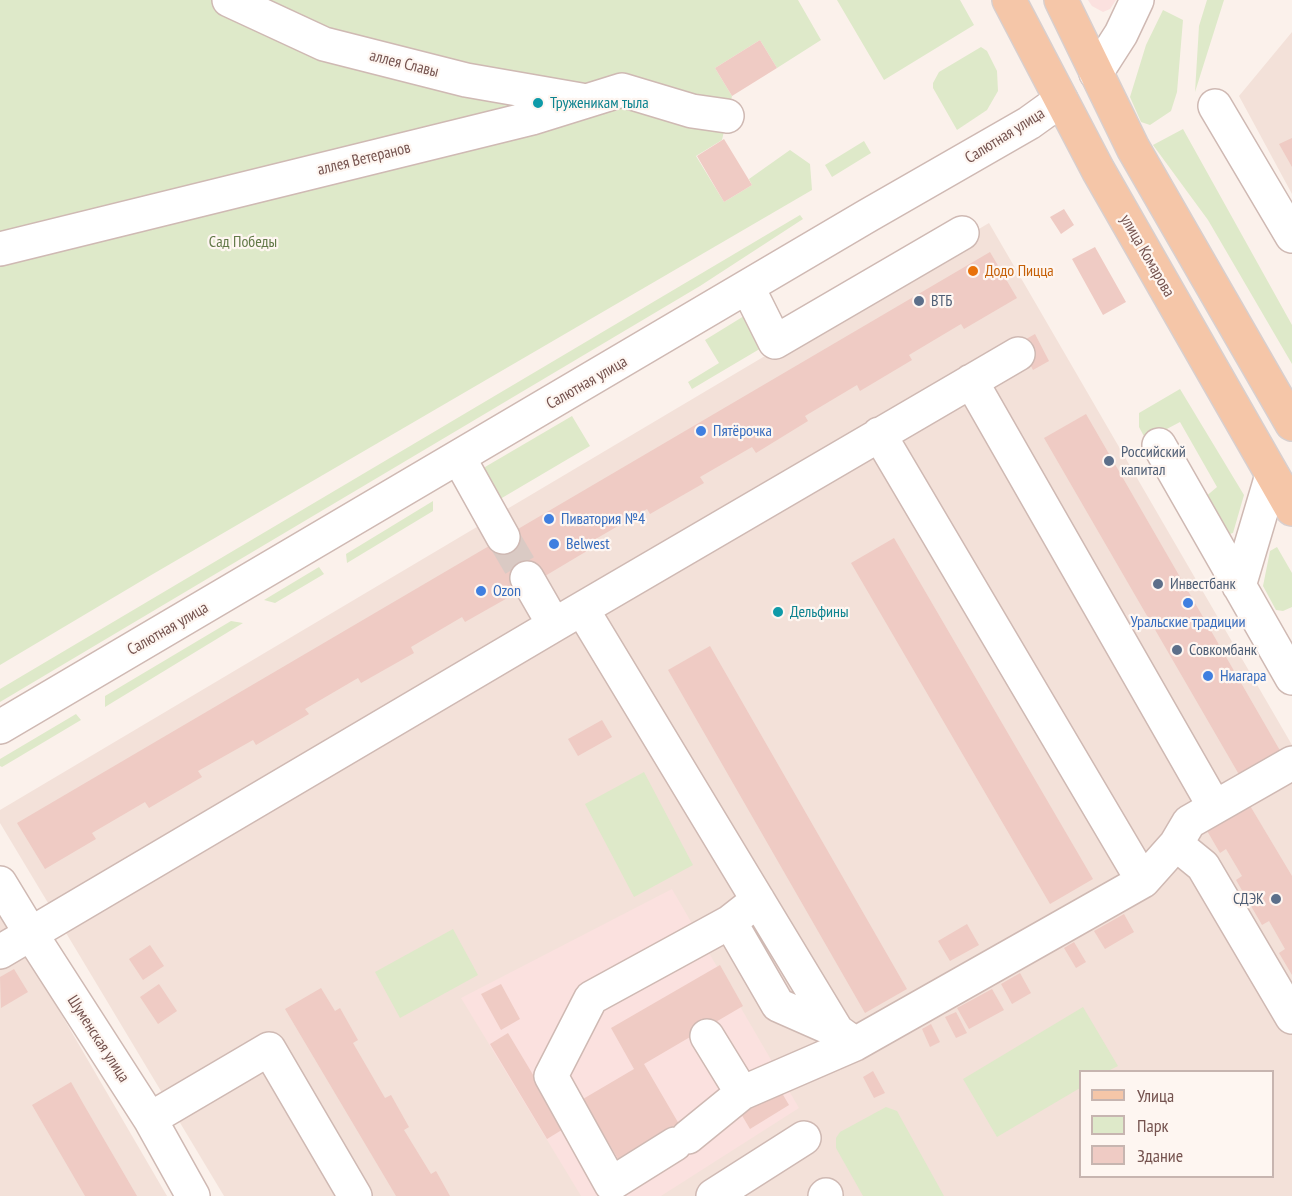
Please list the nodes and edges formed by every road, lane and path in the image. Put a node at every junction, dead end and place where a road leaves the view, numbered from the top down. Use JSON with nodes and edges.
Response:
{"nodes":[{"id":1,"x":228,"y":0,"type":"edge"},
{"id":2,"x":1009,"y":0,"type":"edge"},
{"id":3,"x":1061,"y":0,"type":"edge"},
{"id":4,"x":1137,"y":0,"type":"edge"},
{"id":5,"x":1096,"y":73,"type":"junction"},
{"id":6,"x":1061,"y":99,"type":"junction"},
{"id":7,"x":588,"y":101,"type":"junction"},
{"id":8,"x":1215,"y":106,"type":"dead end"},
{"id":9,"x":727,"y":116,"type":"dead end"},
{"id":10,"x":962,"y":233,"type":"dead end"},
{"id":11,"x":1292,"y":236,"type":"edge"},
{"id":12,"x":0,"y":249,"type":"edge"},
{"id":13,"x":748,"y":288,"type":"junction"},
{"id":14,"x":1018,"y":354,"type":"dead end"},
{"id":15,"x":970,"y":381,"type":"junction"},
{"id":16,"x":1292,"y":424,"type":"edge"},
{"id":17,"x":879,"y":434,"type":"junction"},
{"id":18,"x":1159,"y":445,"type":"dead end"},
{"id":19,"x":459,"y":458,"type":"junction"},
{"id":20,"x":1272,"y":475,"type":"junction"},
{"id":21,"x":1292,"y":508,"type":"edge"},
{"id":22,"x":503,"y":537,"type":"tunnel mouth"},
{"id":23,"x":527,"y":578,"type":"tunnel mouth"},
{"id":24,"x":1239,"y":586,"type":"junction"},
{"id":25,"x":568,"y":617,"type":"junction"},
{"id":26,"x":1292,"y":678,"type":"edge"},
{"id":27,"x":0,"y":727,"type":"edge"},
{"id":28,"x":1292,"y":763,"type":"edge"},
{"id":29,"x":1214,"y":806,"type":"junction"},
{"id":30,"x":1176,"y":844,"type":"junction"},
{"id":31,"x":1143,"y":881,"type":"junction"},
{"id":32,"x":0,"y":883,"type":"edge"},
{"id":33,"x":758,"y":900,"type":"junction"},
{"id":34,"x":730,"y":922,"type":"junction"},
{"id":35,"x":31,"y":934,"type":"junction"},
{"id":36,"x":0,"y":952,"type":"edge"},
{"id":37,"x":1292,"y":1017,"type":"edge"},
{"id":38,"x":706,"y":1036,"type":"dead end"},
{"id":39,"x":846,"y":1037,"type":"junction"},
{"id":40,"x":742,"y":1094,"type":"junction"},
{"id":41,"x":150,"y":1119,"type":"junction"},
{"id":42,"x":804,"y":1138,"type":"dead end"},
{"id":43,"x":193,"y":1196,"type":"edge"},
{"id":44,"x":355,"y":1196,"type":"edge"},
{"id":45,"x":713,"y":1196,"type":"edge"}],
"edges":[{"from":1,"to":7,"type":"street","name":"аллея Славы"},
{"from":2,"to":6,"type":"main road","name":"улица Комарова"},
{"from":3,"to":5,"type":"main road"},
{"from":4,"to":5,"type":"street","name":"Салютная улица"},
{"from":5,"to":6,"type":"main road","name":"Салютная улица"},
{"from":5,"to":16,"type":"main road"},
{"from":6,"to":13,"type":"street","name":"Салютная улица"},
{"from":6,"to":20,"type":"main road","name":"улица Комарова"},
{"from":7,"to":9,"type":"street","name":"аллея Ветеранов"},
{"from":7,"to":12,"type":"street","name":"аллея Ветеранов"},
{"from":8,"to":11,"type":"street"},
{"from":10,"to":13,"type":"street"},
{"from":13,"to":19,"type":"street","name":"Салютная улица"},
{"from":14,"to":15,"type":"street"},
{"from":15,"to":17,"type":"street"},
{"from":15,"to":29,"type":"street"},
{"from":17,"to":25,"type":"street"},
{"from":17,"to":31,"type":"street"},
{"from":18,"to":24,"type":"street"},
{"from":19,"to":22,"type":"street"},
{"from":19,"to":27,"type":"street","name":"Салютная улица"},
{"from":20,"to":21,"type":"main road","name":"улица Комарова"},
{"from":20,"to":24,"type":"street"},
{"from":23,"to":25,"type":"street"},
{"from":24,"to":26,"type":"street"},
{"from":25,"to":33,"type":"street"},
{"from":25,"to":35,"type":"street"},
{"from":28,"to":29,"type":"street"},
{"from":29,"to":30,"type":"street"},
{"from":30,"to":31,"type":"street"},
{"from":30,"to":37,"type":"street"},
{"from":31,"to":39,"type":"street"},
{"from":32,"to":35,"type":"street","name":"Шуменская улица"},
{"from":33,"to":34,"type":"street"},
{"from":33,"to":39,"type":"street"},
{"from":34,"to":39,"type":"street"},
{"from":34,"to":40,"type":"street"},
{"from":35,"to":36,"type":"street"},
{"from":35,"to":41,"type":"street","name":"Шуменская улица"},
{"from":38,"to":40,"type":"street"},
{"from":39,"to":40,"type":"street"},
{"from":41,"to":43,"type":"street","name":"Шуменская улица"},
{"from":41,"to":44,"type":"street"},
{"from":42,"to":45,"type":"street"}]}
